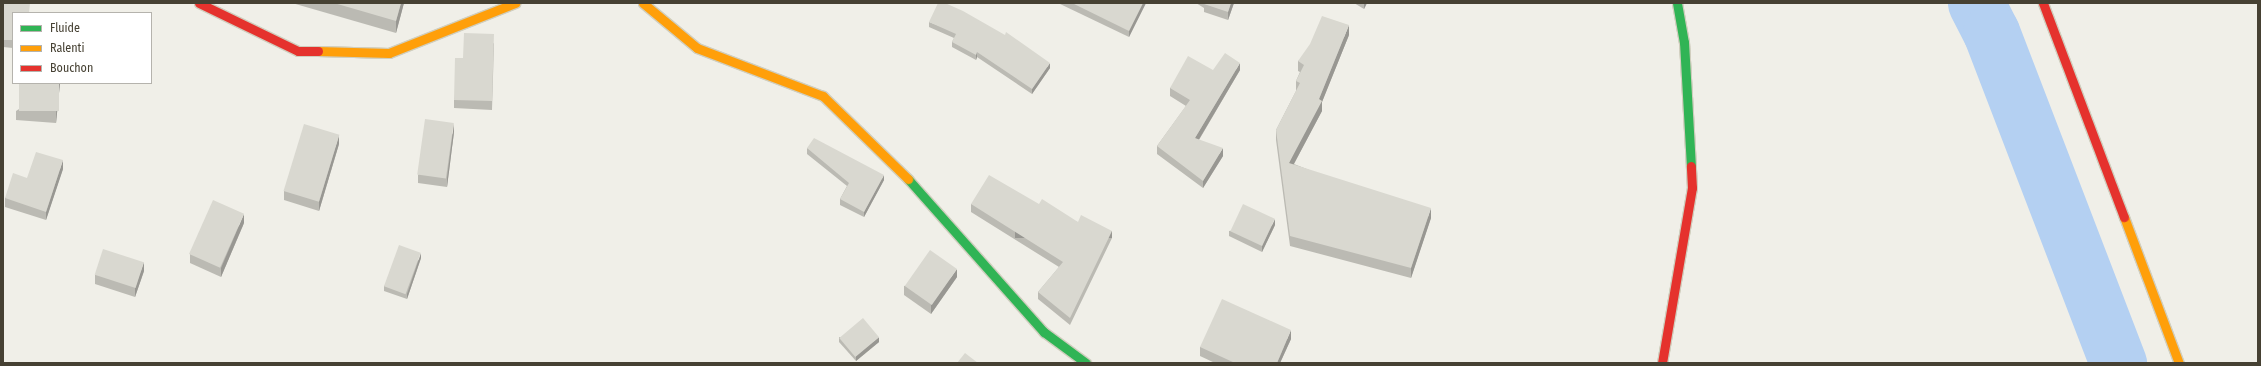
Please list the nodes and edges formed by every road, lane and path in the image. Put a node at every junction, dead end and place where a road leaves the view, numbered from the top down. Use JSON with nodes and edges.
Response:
{"nodes":[{"id":1,"x":199,"y":3,"type":"edge"},
{"id":2,"x":516,"y":3,"type":"edge"},
{"id":3,"x":643,"y":3,"type":"edge"},
{"id":4,"x":1677,"y":3,"type":"edge"},
{"id":5,"x":2043,"y":3,"type":"edge"},
{"id":6,"x":1086,"y":363,"type":"edge"},
{"id":7,"x":1662,"y":363,"type":"edge"},
{"id":8,"x":2179,"y":363,"type":"edge"}],
"edges":[{"from":1,"to":2,"type":"street"},
{"from":3,"to":6,"type":"street"},
{"from":4,"to":7,"type":"street"},
{"from":5,"to":8,"type":"street"}]}
